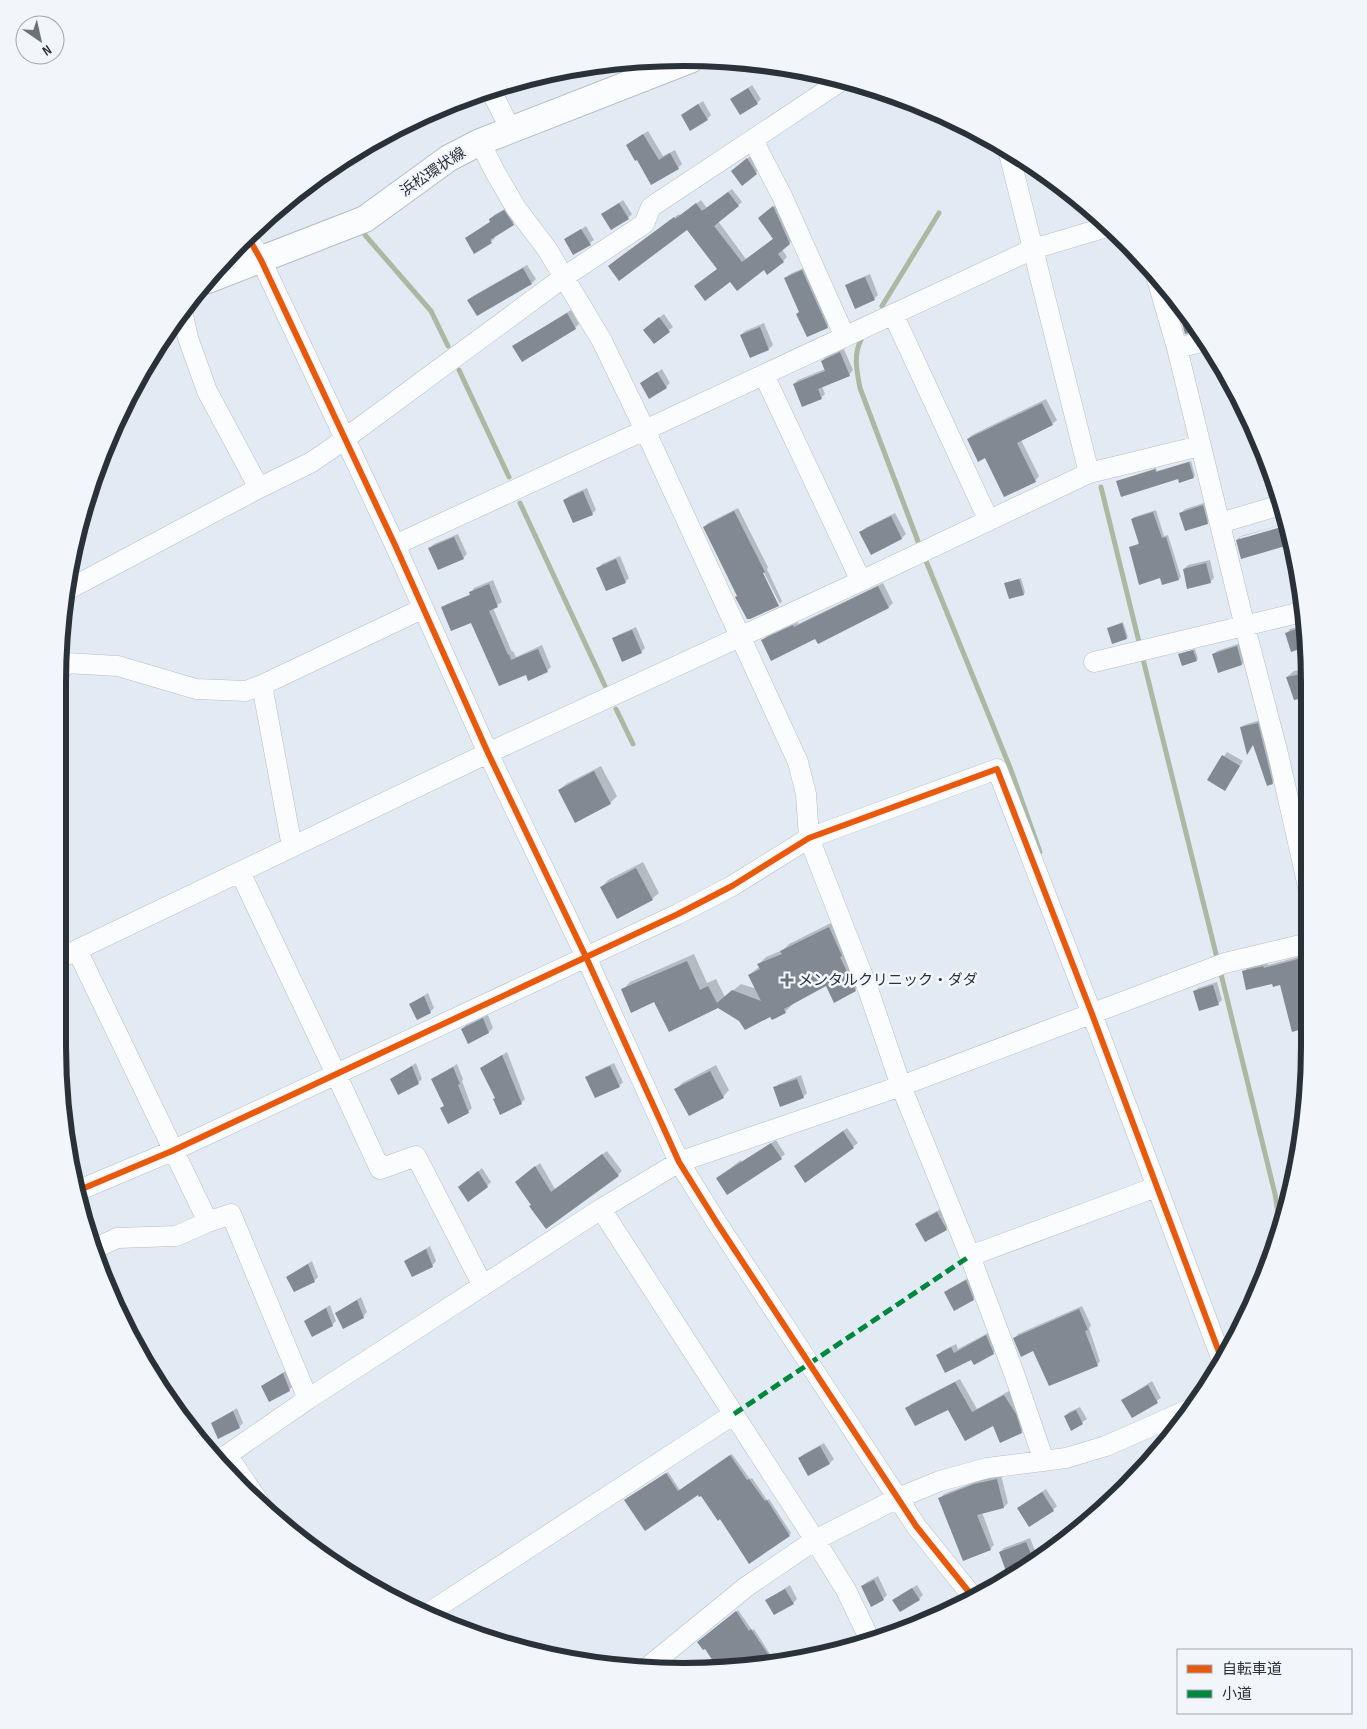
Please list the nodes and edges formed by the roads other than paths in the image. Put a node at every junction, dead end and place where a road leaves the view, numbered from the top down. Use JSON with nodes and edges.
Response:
{"nodes":[{"id":1,"x":673,"y":67,"type":"edge"},
{"id":2,"x":835,"y":85,"type":"edge"},
{"id":3,"x":494,"y":96,"type":"edge"},
{"id":4,"x":510,"y":130,"type":"junction"},
{"id":5,"x":753,"y":140,"type":"junction"},
{"id":6,"x":480,"y":142,"type":"junction"},
{"id":7,"x":1011,"y":161,"type":"edge"},
{"id":8,"x":1101,"y":229,"type":"edge"},
{"id":9,"x":251,"y":243,"type":"edge"},
{"id":10,"x":1033,"y":248,"type":"junction"},
{"id":11,"x":261,"y":260,"type":"junction"},
{"id":12,"x":221,"y":275,"type":"edge"},
{"id":13,"x":564,"y":277,"type":"junction"},
{"id":14,"x":1161,"y":293,"type":"edge"},
{"id":15,"x":894,"y":314,"type":"junction"},
{"id":16,"x":184,"y":321,"type":"edge"},
{"id":17,"x":844,"y":337,"type":"junction"},
{"id":18,"x":1198,"y":343,"type":"edge"},
{"id":19,"x":1177,"y":348,"type":"junction"},
{"id":20,"x":764,"y":375,"type":"junction"},
{"id":21,"x":645,"y":430,"type":"junction"},
{"id":22,"x":344,"y":440,"type":"junction"},
{"id":23,"x":1200,"y":446,"type":"junction"},
{"id":24,"x":1089,"y":473,"type":"junction"},
{"id":25,"x":259,"y":488,"type":"junction"},
{"id":26,"x":1275,"y":507,"type":"edge"},
{"id":27,"x":989,"y":521,"type":"junction"},
{"id":28,"x":1220,"y":523,"type":"junction"},
{"id":29,"x":394,"y":545,"type":"junction"},
{"id":30,"x":861,"y":582,"type":"junction"},
{"id":31,"x":74,"y":587,"type":"edge"},
{"id":32,"x":422,"y":609,"type":"junction"},
{"id":33,"x":1296,"y":614,"type":"edge"},
{"id":34,"x":1245,"y":627,"type":"junction"},
{"id":35,"x":740,"y":636,"type":"junction"},
{"id":36,"x":67,"y":662,"type":"edge"},
{"id":37,"x":1094,"y":662,"type":"dead end"},
{"id":38,"x":262,"y":685,"type":"junction"},
{"id":39,"x":488,"y":753,"type":"junction"},
{"id":40,"x":809,"y":838,"type":"junction"},
{"id":41,"x":292,"y":847,"type":"junction"},
{"id":42,"x":1301,"y":855,"type":"edge"},
{"id":43,"x":240,"y":872,"type":"junction"},
{"id":44,"x":1301,"y":944,"type":"edge"},
{"id":45,"x":77,"y":950,"type":"junction"},
{"id":46,"x":66,"y":955,"type":"edge"},
{"id":47,"x":586,"y":957,"type":"junction"},
{"id":48,"x":1092,"y":1014,"type":"junction"},
{"id":49,"x":336,"y":1074,"type":"junction"},
{"id":50,"x":901,"y":1086,"type":"junction"},
{"id":51,"x":172,"y":1151,"type":"junction"},
{"id":52,"x":679,"y":1162,"type":"junction"},
{"id":53,"x":1156,"y":1187,"type":"junction"},
{"id":54,"x":83,"y":1188,"type":"edge"},
{"id":55,"x":601,"y":1209,"type":"junction"},
{"id":56,"x":208,"y":1222,"type":"junction"},
{"id":57,"x":100,"y":1246,"type":"edge"},
{"id":58,"x":970,"y":1256,"type":"junction"},
{"id":59,"x":482,"y":1286,"type":"junction"},
{"id":60,"x":1219,"y":1352,"type":"edge"},
{"id":61,"x":308,"y":1399,"type":"junction"},
{"id":62,"x":734,"y":1414,"type":"junction"},
{"id":63,"x":1178,"y":1414,"type":"edge"},
{"id":64,"x":223,"y":1457,"type":"edge"},
{"id":65,"x":1044,"y":1461,"type":"junction"},
{"id":66,"x":898,"y":1498,"type":"junction"},
{"id":67,"x":816,"y":1540,"type":"junction"},
{"id":68,"x":969,"y":1592,"type":"edge"},
{"id":69,"x":433,"y":1610,"type":"edge"},
{"id":70,"x":867,"y":1635,"type":"edge"},
{"id":71,"x":655,"y":1662,"type":"edge"}],
"edges":[{"from":1,"to":4,"type":"main road","name":"浜松環状線"},
{"from":2,"to":5,"type":"street"},
{"from":3,"to":4,"type":"street"},
{"from":4,"to":6,"type":"main road","name":"浜松環状線"},
{"from":5,"to":13,"type":"street"},
{"from":5,"to":17,"type":"street"},
{"from":6,"to":11,"type":"main road","name":"浜松環状線"},
{"from":6,"to":13,"type":"street"},
{"from":7,"to":10,"type":"street"},
{"from":8,"to":10,"type":"street"},
{"from":9,"to":11,"type":"street"},
{"from":10,"to":15,"type":"street"},
{"from":10,"to":24,"type":"street"},
{"from":11,"to":12,"type":"main road","name":"浜松環状線"},
{"from":11,"to":22,"type":"street"},
{"from":13,"to":21,"type":"street"},
{"from":13,"to":22,"type":"street"},
{"from":14,"to":19,"type":"street"},
{"from":15,"to":17,"type":"street"},
{"from":15,"to":27,"type":"street"},
{"from":16,"to":25,"type":"street"},
{"from":17,"to":20,"type":"street"},
{"from":18,"to":19,"type":"street"},
{"from":19,"to":23,"type":"street"},
{"from":20,"to":21,"type":"street"},
{"from":20,"to":30,"type":"street"},
{"from":21,"to":29,"type":"street"},
{"from":21,"to":35,"type":"street"},
{"from":22,"to":25,"type":"street"},
{"from":22,"to":29,"type":"street"},
{"from":23,"to":24,"type":"street"},
{"from":23,"to":28,"type":"street"},
{"from":24,"to":27,"type":"street"},
{"from":25,"to":31,"type":"street"},
{"from":26,"to":28,"type":"street"},
{"from":27,"to":30,"type":"street"},
{"from":28,"to":34,"type":"street"},
{"from":29,"to":32,"type":"street"},
{"from":30,"to":35,"type":"street"},
{"from":32,"to":38,"type":"street"},
{"from":32,"to":39,"type":"street"},
{"from":33,"to":34,"type":"street"},
{"from":34,"to":37,"type":"street"},
{"from":34,"to":42,"type":"street"},
{"from":35,"to":39,"type":"street"},
{"from":35,"to":40,"type":"street"},
{"from":36,"to":38,"type":"street"},
{"from":38,"to":41,"type":"street"},
{"from":39,"to":41,"type":"street"},
{"from":39,"to":47,"type":"street"},
{"from":40,"to":47,"type":"street"},
{"from":40,"to":48,"type":"street"},
{"from":40,"to":50,"type":"street"},
{"from":41,"to":43,"type":"street"},
{"from":43,"to":45,"type":"street"},
{"from":43,"to":49,"type":"street"},
{"from":44,"to":48,"type":"street"},
{"from":45,"to":46,"type":"street"},
{"from":45,"to":51,"type":"street"},
{"from":47,"to":49,"type":"street"},
{"from":47,"to":52,"type":"street"},
{"from":48,"to":50,"type":"street"},
{"from":48,"to":53,"type":"street"},
{"from":49,"to":51,"type":"street"},
{"from":49,"to":59,"type":"street"},
{"from":50,"to":52,"type":"street"},
{"from":50,"to":58,"type":"street"},
{"from":51,"to":54,"type":"street"},
{"from":51,"to":56,"type":"street"},
{"from":52,"to":55,"type":"street"},
{"from":52,"to":66,"type":"street"},
{"from":53,"to":58,"type":"street"},
{"from":53,"to":60,"type":"street"},
{"from":55,"to":59,"type":"street"},
{"from":55,"to":62,"type":"street"},
{"from":56,"to":57,"type":"street"},
{"from":56,"to":61,"type":"street"},
{"from":58,"to":65,"type":"street"},
{"from":59,"to":61,"type":"street"},
{"from":61,"to":64,"type":"street"},
{"from":62,"to":67,"type":"street"},
{"from":62,"to":69,"type":"street"},
{"from":63,"to":65,"type":"street"},
{"from":65,"to":66,"type":"street"},
{"from":66,"to":67,"type":"street"},
{"from":66,"to":68,"type":"street"},
{"from":67,"to":70,"type":"street"},
{"from":67,"to":71,"type":"street"}]}
